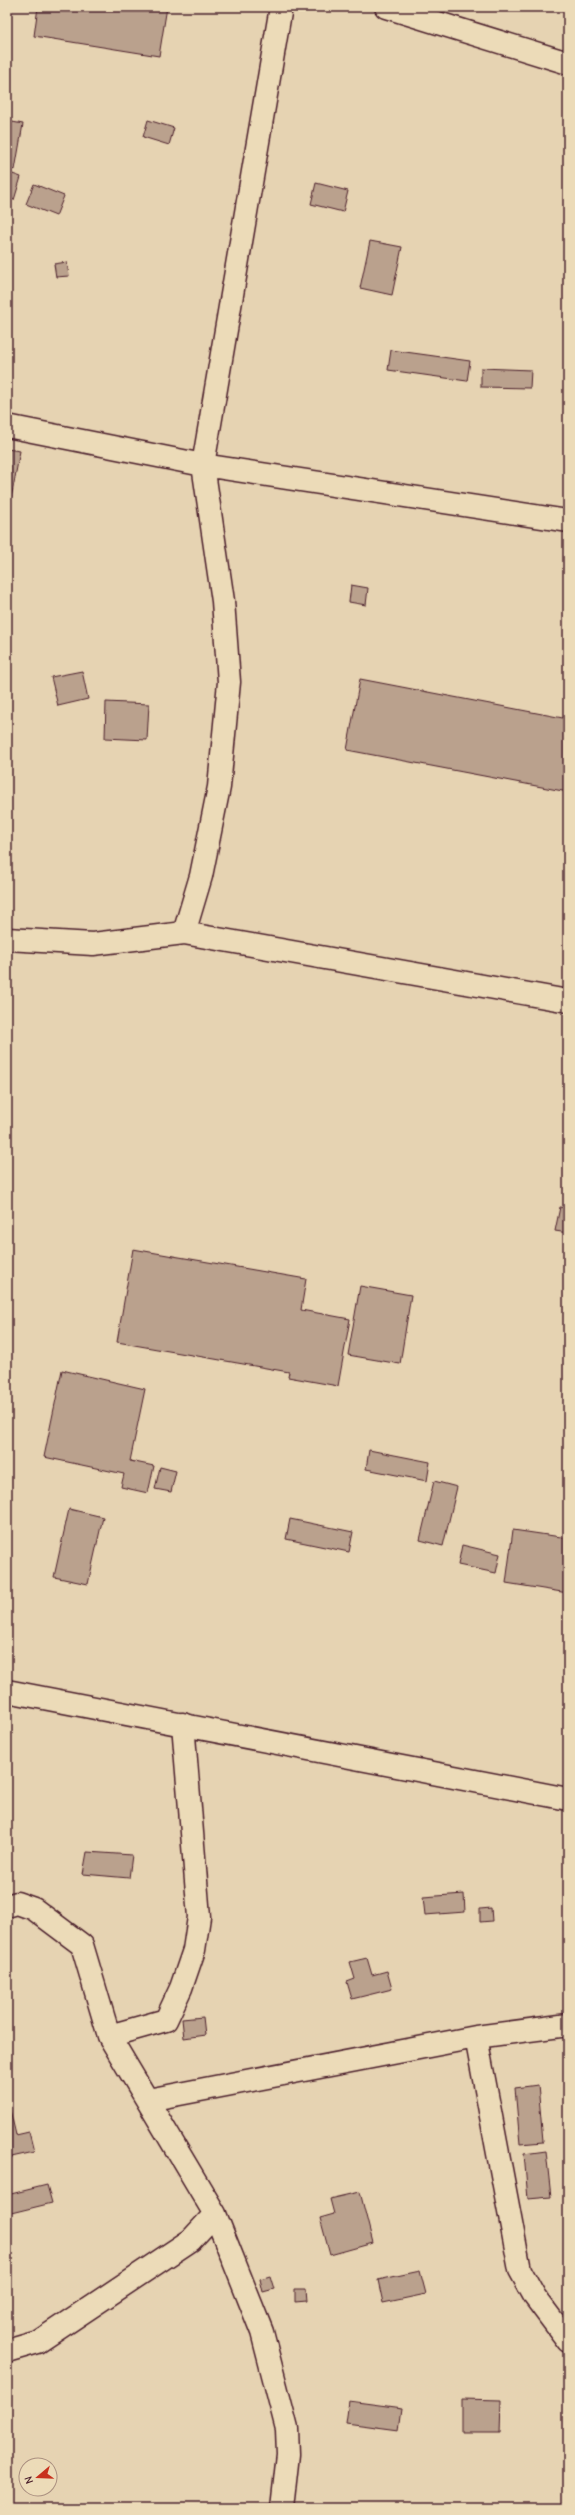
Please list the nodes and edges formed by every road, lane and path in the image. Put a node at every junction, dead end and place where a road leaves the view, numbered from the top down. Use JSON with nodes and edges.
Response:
{"nodes":[{"id":1,"x":281,"y":7,"type":"edge"},
{"id":2,"x":386,"y":7,"type":"edge"},
{"id":3,"x":568,"y":63,"type":"edge"},
{"id":4,"x":7,"y":426,"type":"edge"},
{"id":5,"x":203,"y":465,"type":"junction"},
{"id":6,"x":568,"y":520,"type":"edge"},
{"id":7,"x":184,"y":933,"type":"junction"},
{"id":8,"x":7,"y":939,"type":"edge"},
{"id":9,"x":568,"y":1001,"type":"edge"},
{"id":10,"x":7,"y":1691,"type":"edge"},
{"id":11,"x":183,"y":1724,"type":"junction"},
{"id":12,"x":568,"y":1799,"type":"edge"},
{"id":13,"x":7,"y":1906,"type":"edge"},
{"id":14,"x":568,"y":2026,"type":"edge"},
{"id":15,"x":109,"y":2036,"type":"junction"},
{"id":16,"x":476,"y":2037,"type":"junction"},
{"id":17,"x":148,"y":2100,"type":"junction"},
{"id":18,"x":215,"y":2214,"type":"junction"},
{"id":19,"x":568,"y":2341,"type":"edge"},
{"id":20,"x":7,"y":2351,"type":"edge"},
{"id":21,"x":282,"y":2508,"type":"edge"}],
"edges":[{"from":1,"to":5,"type":"street"},
{"from":2,"to":3,"type":"street"},
{"from":4,"to":5,"type":"street"},
{"from":5,"to":6,"type":"street"},
{"from":5,"to":7,"type":"street"},
{"from":7,"to":8,"type":"street"},
{"from":7,"to":9,"type":"street"},
{"from":10,"to":11,"type":"street"},
{"from":11,"to":12,"type":"street"},
{"from":11,"to":15,"type":"street"},
{"from":13,"to":15,"type":"street"},
{"from":14,"to":16,"type":"street"},
{"from":15,"to":17,"type":"street"},
{"from":16,"to":17,"type":"street"},
{"from":16,"to":19,"type":"street"},
{"from":17,"to":18,"type":"street"},
{"from":18,"to":20,"type":"street"},
{"from":18,"to":21,"type":"street"}]}
